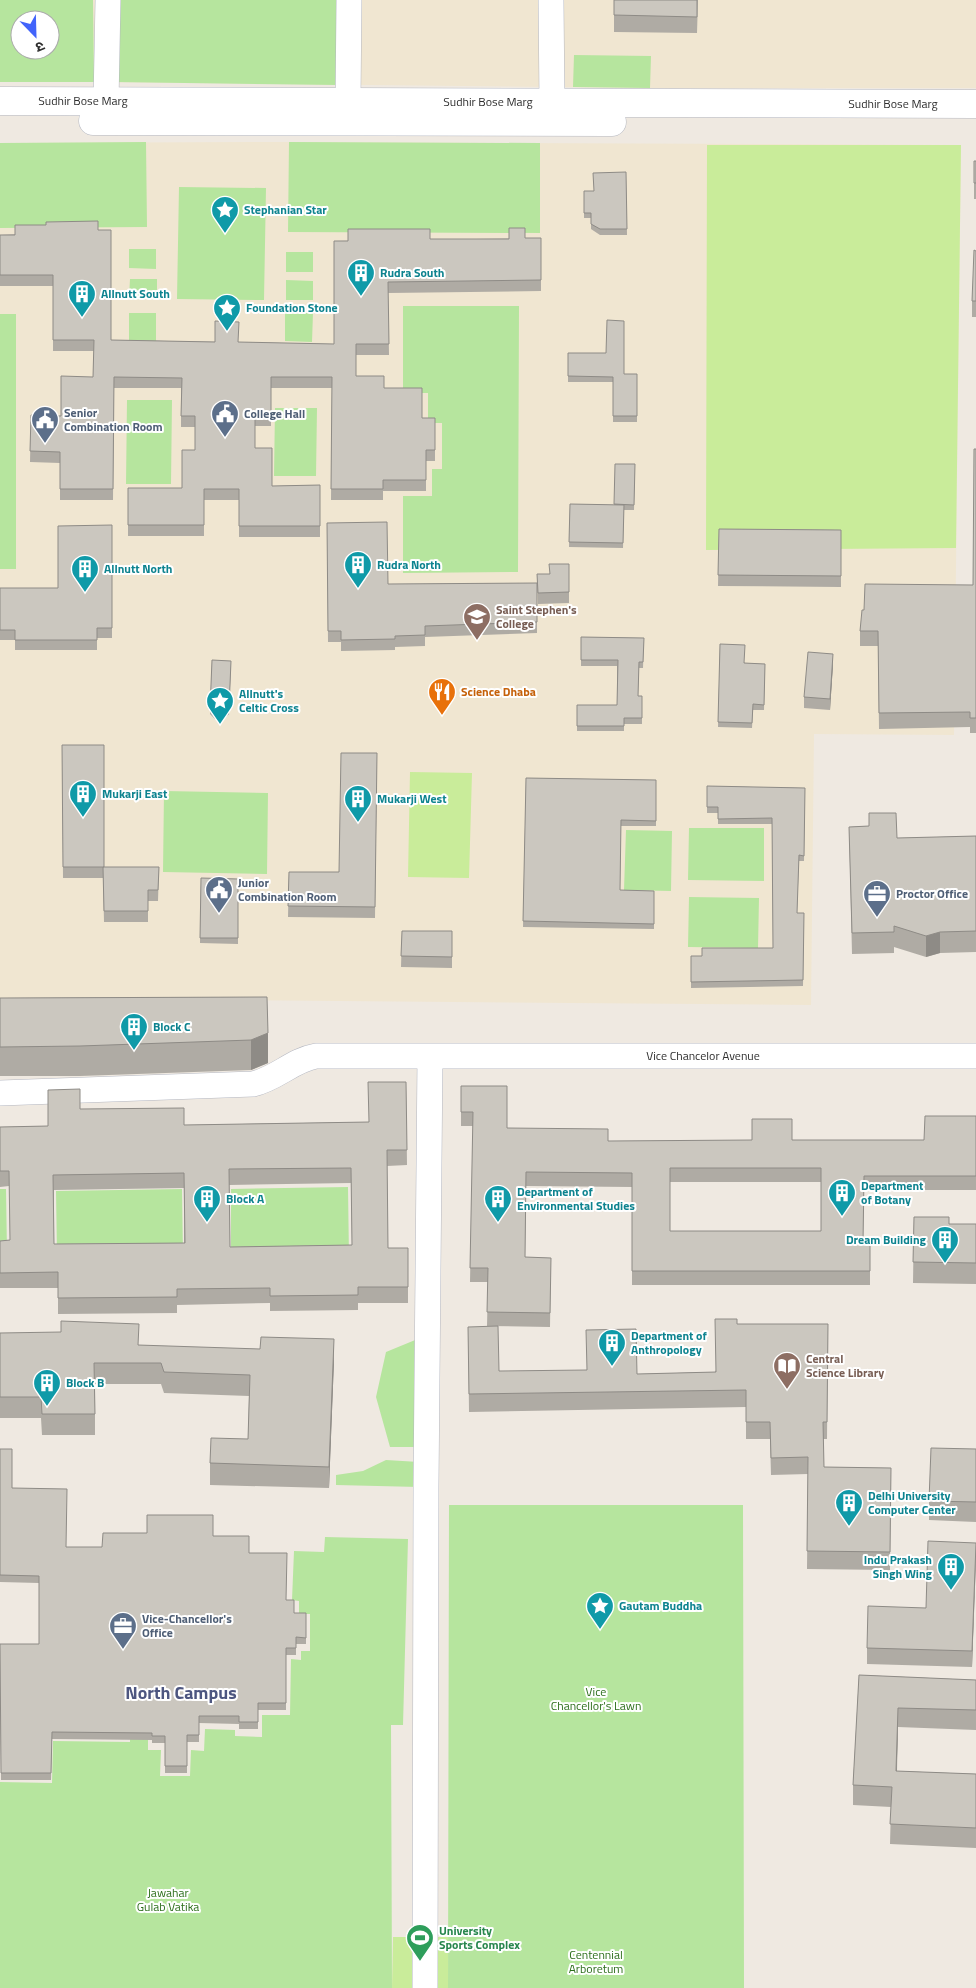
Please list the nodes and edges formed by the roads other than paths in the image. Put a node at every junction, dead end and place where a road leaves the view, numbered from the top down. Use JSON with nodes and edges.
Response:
{"nodes":[{"id":1,"x":108,"y":0,"type":"edge"},
{"id":2,"x":349,"y":0,"type":"edge"},
{"id":3,"x":551,"y":0,"type":"edge"},
{"id":4,"x":552,"y":94,"type":"junction"},
{"id":5,"x":0,"y":101,"type":"edge"},
{"id":6,"x":348,"y":101,"type":"junction"},
{"id":7,"x":106,"y":102,"type":"junction"},
{"id":8,"x":976,"y":104,"type":"edge"},
{"id":9,"x":0,"y":120,"type":"edge"},
{"id":10,"x":976,"y":123,"type":"edge"},
{"id":11,"x":976,"y":1056,"type":"edge"},
{"id":12,"x":430,"y":1057,"type":"junction"},
{"id":13,"x":0,"y":1094,"type":"edge"},
{"id":14,"x":425,"y":1988,"type":"edge"}],
"edges":[{"from":1,"to":7,"type":"street"},
{"from":2,"to":6,"type":"street"},
{"from":3,"to":4,"type":"street"},
{"from":4,"to":6,"type":"street","name":"Sudhir Bose Marg"},
{"from":4,"to":8,"type":"street","name":"Sudhir Bose Marg"},
{"from":5,"to":7,"type":"street","name":"Sudhir Bose Marg"},
{"from":6,"to":7,"type":"street","name":"Sudhir Bose Marg"},
{"from":9,"to":10,"type":"street","name":"Sudhir Bose Marg"},
{"from":11,"to":12,"type":"street","name":"Vice Chancelor Avenue"},
{"from":12,"to":13,"type":"street","name":"Vice Chancelor Avenue"},
{"from":12,"to":14,"type":"street"}]}
